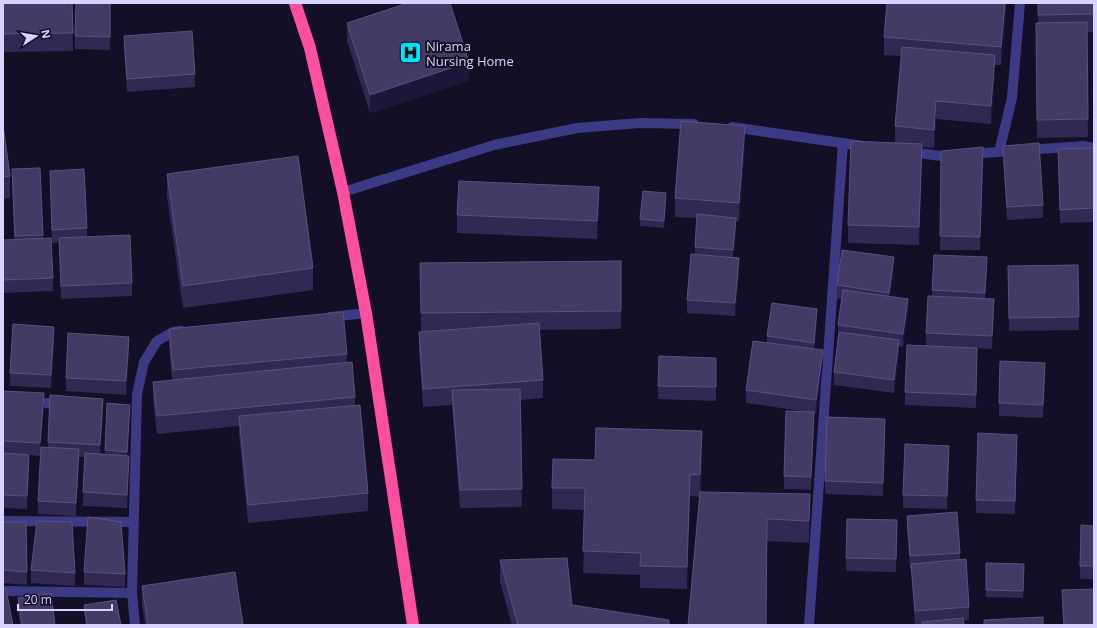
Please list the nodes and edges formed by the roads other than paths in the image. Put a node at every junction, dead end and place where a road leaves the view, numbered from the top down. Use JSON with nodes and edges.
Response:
{"nodes":[{"id":1,"x":295,"y":3,"type":"edge"},
{"id":2,"x":1020,"y":3,"type":"edge"},
{"id":3,"x":706,"y":125,"type":"edge"},
{"id":4,"x":721,"y":125,"type":"edge"},
{"id":5,"x":843,"y":143,"type":"junction"},
{"id":6,"x":872,"y":147,"type":"edge"},
{"id":7,"x":1094,"y":148,"type":"edge"},
{"id":8,"x":901,"y":151,"type":"edge"},
{"id":9,"x":999,"y":152,"type":"junction"},
{"id":10,"x":343,"y":192,"type":"junction"},
{"id":11,"x":366,"y":313,"type":"junction"},
{"id":12,"x":319,"y":318,"type":"edge"},
{"id":13,"x":188,"y":330,"type":"edge"},
{"id":14,"x":3,"y":401,"type":"edge"},
{"id":15,"x":74,"y":404,"type":"edge"},
{"id":16,"x":3,"y":521,"type":"edge"},
{"id":17,"x":134,"y":522,"type":"junction"},
{"id":18,"x":3,"y":591,"type":"edge"},
{"id":19,"x":132,"y":593,"type":"junction"},
{"id":20,"x":135,"y":625,"type":"edge"},
{"id":21,"x":414,"y":625,"type":"edge"},
{"id":22,"x":809,"y":625,"type":"edge"}],
"edges":[{"from":1,"to":10,"type":"highway"},
{"from":2,"to":9,"type":"street"},
{"from":3,"to":10,"type":"street"},
{"from":4,"to":5,"type":"street"},
{"from":5,"to":6,"type":"street"},
{"from":5,"to":22,"type":"street"},
{"from":7,"to":9,"type":"street"},
{"from":8,"to":9,"type":"street"},
{"from":10,"to":11,"type":"highway"},
{"from":11,"to":12,"type":"street"},
{"from":11,"to":21,"type":"highway"},
{"from":13,"to":17,"type":"street"},
{"from":14,"to":15,"type":"street"},
{"from":16,"to":17,"type":"street"},
{"from":17,"to":19,"type":"street"},
{"from":18,"to":19,"type":"street"},
{"from":19,"to":20,"type":"street"}]}
